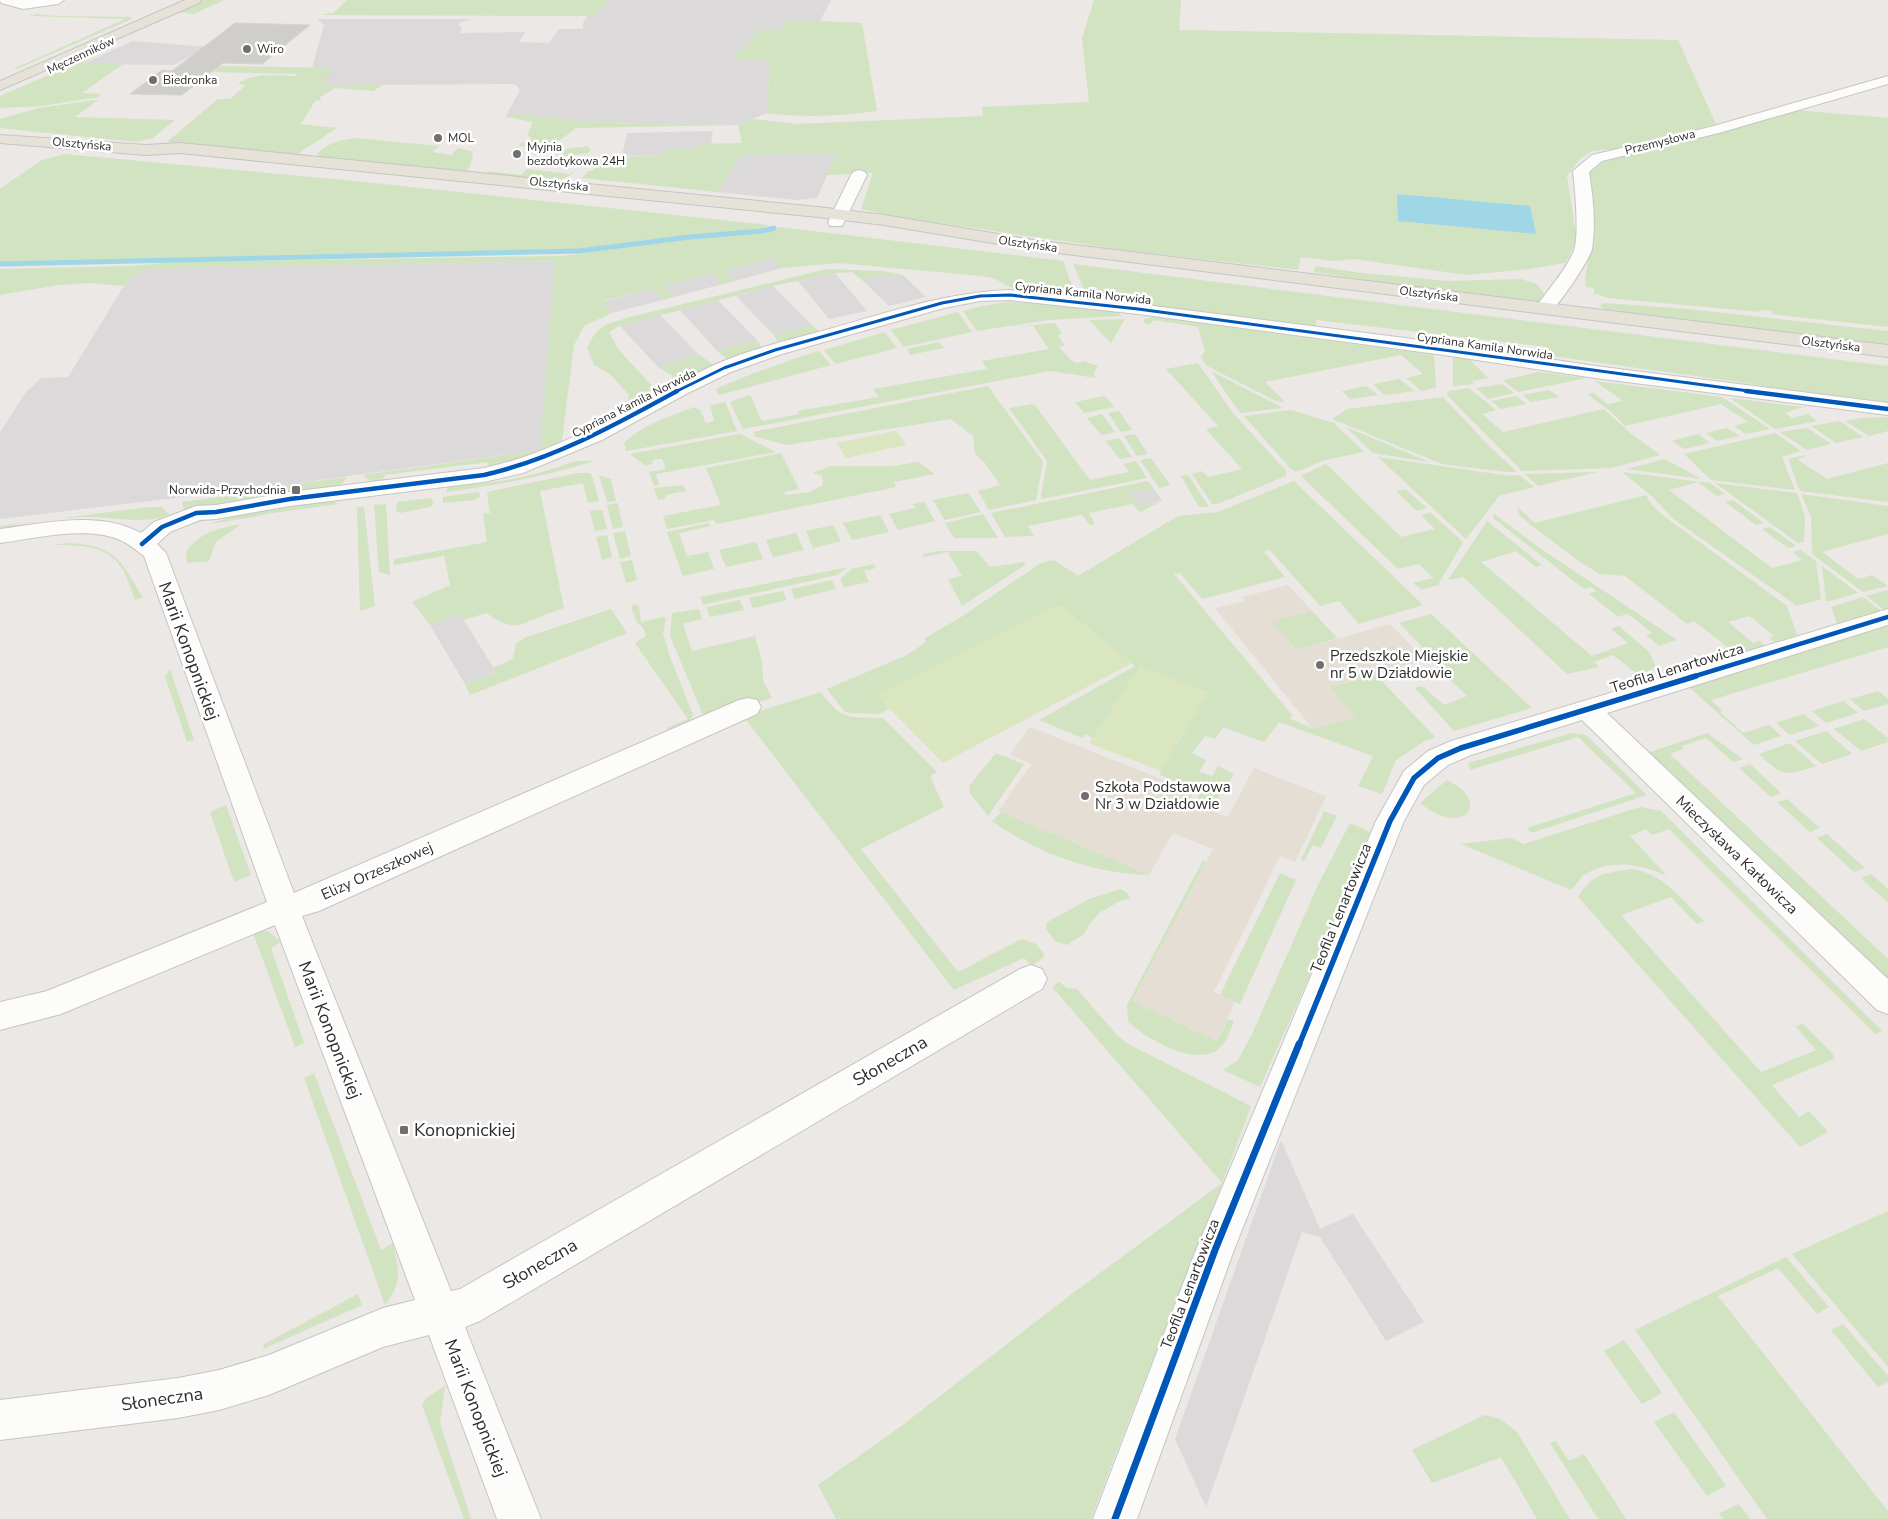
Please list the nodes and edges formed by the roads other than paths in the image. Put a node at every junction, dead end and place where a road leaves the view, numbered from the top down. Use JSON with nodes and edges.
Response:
{"nodes":[{"id":1,"x":5,"y":0,"type":"edge"},
{"id":2,"x":58,"y":0,"type":"edge"},
{"id":3,"x":195,"y":0,"type":"edge"},
{"id":4,"x":161,"y":16,"type":"junction"},
{"id":5,"x":1888,"y":80,"type":"edge"},
{"id":6,"x":0,"y":86,"type":"edge"},
{"id":7,"x":0,"y":93,"type":"edge"},
{"id":8,"x":0,"y":137,"type":"edge"},
{"id":9,"x":859,"y":175,"type":"dead end"},
{"id":10,"x":838,"y":218,"type":"junction"},
{"id":11,"x":1544,"y":308,"type":"junction"},
{"id":12,"x":1888,"y":351,"type":"edge"},
{"id":13,"x":1888,"y":409,"type":"edge"},
{"id":14,"x":0,"y":536,"type":"edge"},
{"id":15,"x":142,"y":544,"type":"junction"},
{"id":16,"x":1888,"y":618,"type":"edge"},
{"id":17,"x":748,"y":707,"type":"dead end"},
{"id":18,"x":1586,"y":709,"type":"junction"},
{"id":19,"x":284,"y":908,"type":"junction"},
{"id":20,"x":1031,"y":979,"type":"dead end"},
{"id":21,"x":1888,"y":1000,"type":"edge"},
{"id":22,"x":0,"y":1016,"type":"edge"},
{"id":23,"x":439,"y":1313,"type":"junction"},
{"id":24,"x":0,"y":1420,"type":"edge"},
{"id":25,"x":520,"y":1519,"type":"edge"},
{"id":26,"x":1115,"y":1519,"type":"edge"}],
"edges":[{"from":1,"to":2,"type":"street"},
{"from":3,"to":4,"type":"main road","name":"Męczenników"},
{"from":4,"to":6,"type":"main road","name":"Męczenników"},
{"from":4,"to":7,"type":"main road","name":"Męczenników"},
{"from":5,"to":11,"type":"street","name":"Przemysłowa"},
{"from":8,"to":10,"type":"main road","name":"Olsztyńska"},
{"from":9,"to":10,"type":"street"},
{"from":10,"to":11,"type":"main road","name":"Olsztyńska"},
{"from":11,"to":12,"type":"main road","name":"Olsztyńska"},
{"from":13,"to":15,"type":"street","name":"Cypriana Kamila Norwida"},
{"from":14,"to":15,"type":"street"},
{"from":15,"to":19,"type":"street","name":"Marii Konopnickiej"},
{"from":16,"to":18,"type":"street","name":"Teofila Lenartowicza"},
{"from":17,"to":19,"type":"street","name":"Elizy Orzeszkowej"},
{"from":18,"to":21,"type":"street","name":"Mieczysława Karłowicza"},
{"from":18,"to":26,"type":"street","name":"Teofila Lenartowicza"},
{"from":19,"to":22,"type":"street","name":"Elizy Orzeszkowej"},
{"from":19,"to":23,"type":"street","name":"Marii Konopnickiej"},
{"from":20,"to":23,"type":"street","name":"Słoneczna"},
{"from":23,"to":24,"type":"street","name":"Słoneczna"},
{"from":23,"to":25,"type":"street","name":"Marii Konopnickiej"}]}
